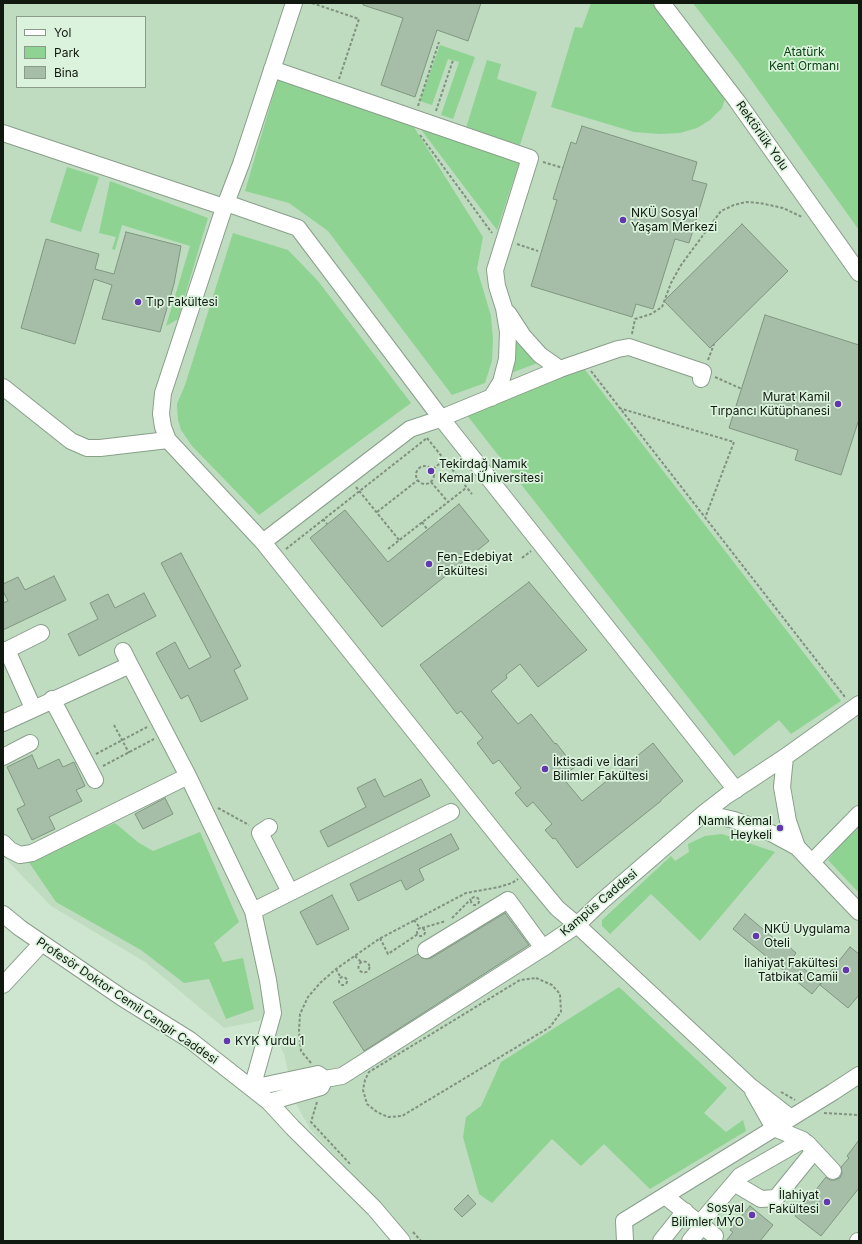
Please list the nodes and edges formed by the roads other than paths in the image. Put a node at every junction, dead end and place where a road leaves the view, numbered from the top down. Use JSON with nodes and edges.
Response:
{"nodes":[{"id":1,"x":294,"y":3,"type":"edge"},
{"id":2,"x":662,"y":3,"type":"edge"},
{"id":3,"x":272,"y":70,"type":"junction"},
{"id":4,"x":3,"y":132,"type":"edge"},
{"id":5,"x":225,"y":205,"type":"junction"},
{"id":6,"x":859,"y":273,"type":"edge"},
{"id":7,"x":504,"y":308,"type":"junction"},
{"id":8,"x":560,"y":369,"type":"junction"},
{"id":9,"x":702,"y":376,"type":"road end"},
{"id":10,"x":3,"y":387,"type":"edge"},
{"id":11,"x":491,"y":398,"type":"junction"},
{"id":12,"x":441,"y":418,"type":"junction"},
{"id":13,"x":168,"y":440,"type":"junction"},
{"id":14,"x":266,"y":539,"type":"junction"},
{"id":15,"x":41,"y":633,"type":"dead end"},
{"id":16,"x":5,"y":650,"type":"edge"},
{"id":17,"x":52,"y":699,"type":"junction"},
{"id":18,"x":856,"y":706,"type":"edge"},
{"id":19,"x":33,"y":708,"type":"junction"},
{"id":20,"x":3,"y":723,"type":"edge"},
{"id":21,"x":30,"y":743,"type":"dead end"},
{"id":22,"x":3,"y":757,"type":"edge"},
{"id":23,"x":785,"y":757,"type":"junction"},
{"id":24,"x":90,"y":771,"type":"road end"},
{"id":25,"x":188,"y":776,"type":"junction"},
{"id":26,"x":736,"y":790,"type":"junction"},
{"id":27,"x":451,"y":812,"type":"dead end"},
{"id":28,"x":704,"y":813,"type":"junction"},
{"id":29,"x":859,"y":814,"type":"edge"},
{"id":30,"x":265,"y":830,"type":"road end"},
{"id":31,"x":3,"y":843,"type":"edge"},
{"id":32,"x":797,"y":847,"type":"junction"},
{"id":33,"x":812,"y":862,"type":"junction"},
{"id":34,"x":290,"y":892,"type":"junction"},
{"id":35,"x":253,"y":911,"type":"junction"},
{"id":36,"x":859,"y":912,"type":"edge"},
{"id":37,"x":3,"y":914,"type":"edge"},
{"id":38,"x":577,"y":925,"type":"junction"},
{"id":39,"x":42,"y":943,"type":"junction"},
{"id":40,"x":543,"y":948,"type":"junction"},
{"id":41,"x":426,"y":950,"type":"dead end"},
{"id":42,"x":3,"y":985,"type":"edge"},
{"id":43,"x":859,"y":1075,"type":"edge"},
{"id":44,"x":325,"y":1079,"type":"junction"},
{"id":45,"x":750,"y":1086,"type":"junction"},
{"id":46,"x":252,"y":1088,"type":"junction"},
{"id":47,"x":269,"y":1102,"type":"junction"},
{"id":48,"x":791,"y":1118,"type":"junction"},
{"id":49,"x":774,"y":1128,"type":"junction"},
{"id":50,"x":803,"y":1140,"type":"junction"},
{"id":51,"x":814,"y":1151,"type":"junction"},
{"id":52,"x":833,"y":1171,"type":"dead end"},
{"id":53,"x":734,"y":1183,"type":"junction"},
{"id":54,"x":665,"y":1196,"type":"junction"},
{"id":55,"x":685,"y":1211,"type":"junction"},
{"id":56,"x":701,"y":1224,"type":"junction"},
{"id":57,"x":407,"y":1235,"type":"edge"},
{"id":58,"x":715,"y":1236,"type":"dead end"},
{"id":59,"x":625,"y":1241,"type":"edge"},
{"id":60,"x":661,"y":1241,"type":"edge"},
{"id":61,"x":690,"y":1241,"type":"edge"}],
"edges":[{"from":1,"to":3,"type":"street"},
{"from":2,"to":6,"type":"street","name":"Rektörlük Yolu"},
{"from":3,"to":5,"type":"street"},
{"from":3,"to":7,"type":"street"},
{"from":4,"to":5,"type":"street"},
{"from":5,"to":12,"type":"street"},
{"from":5,"to":13,"type":"street"},
{"from":7,"to":8,"type":"street"},
{"from":7,"to":11,"type":"street"},
{"from":8,"to":9,"type":"street"},
{"from":8,"to":11,"type":"street"},
{"from":10,"to":13,"type":"street"},
{"from":11,"to":12,"type":"street"},
{"from":12,"to":14,"type":"street"},
{"from":12,"to":26,"type":"street"},
{"from":13,"to":14,"type":"street"},
{"from":14,"to":38,"type":"street"},
{"from":15,"to":16,"type":"street"},
{"from":16,"to":19,"type":"street"},
{"from":17,"to":19,"type":"street"},
{"from":17,"to":24,"type":"street"},
{"from":17,"to":25,"type":"street"},
{"from":18,"to":23,"type":"street","name":"Kampüs Caddesi"},
{"from":19,"to":20,"type":"street"},
{"from":21,"to":22,"type":"street"},
{"from":23,"to":26,"type":"street","name":"Kampüs Caddesi"},
{"from":23,"to":32,"type":"street"},
{"from":25,"to":31,"type":"street"},
{"from":25,"to":35,"type":"street"},
{"from":26,"to":28,"type":"street","name":"Kampüs Caddesi"},
{"from":27,"to":34,"type":"street"},
{"from":28,"to":32,"type":"street"},
{"from":28,"to":38,"type":"street","name":"Kampüs Caddesi"},
{"from":29,"to":33,"type":"street"},
{"from":30,"to":34,"type":"street"},
{"from":32,"to":33,"type":"street"},
{"from":33,"to":36,"type":"street"},
{"from":34,"to":35,"type":"street"},
{"from":35,"to":46,"type":"street"},
{"from":37,"to":39,"type":"street","name":"Profesör Doktor Cemil Cangir Caddesi"},
{"from":38,"to":40,"type":"street","name":"Kampüs Caddesi"},
{"from":38,"to":45,"type":"street"},
{"from":39,"to":42,"type":"street"},
{"from":39,"to":46,"type":"street","name":"Profesör Doktor Cemil Cangir Caddesi"},
{"from":40,"to":41,"type":"street"},
{"from":40,"to":44,"type":"street","name":"Kampüs Caddesi"},
{"from":43,"to":48,"type":"street"},
{"from":44,"to":46,"type":"street"},
{"from":44,"to":47,"type":"street"},
{"from":45,"to":48,"type":"street"},
{"from":45,"to":49,"type":"street"},
{"from":46,"to":47,"type":"street","name":"Profesör Doktor Cemil Cangir Caddesi"},
{"from":47,"to":57,"type":"street","name":"Profesör Doktor Cemil Cangir Caddesi"},
{"from":48,"to":49,"type":"street"},
{"from":49,"to":50,"type":"street"},
{"from":49,"to":54,"type":"street"},
{"from":50,"to":51,"type":"street"},
{"from":50,"to":53,"type":"street"},
{"from":51,"to":52,"type":"street"},
{"from":51,"to":53,"type":"street"},
{"from":53,"to":56,"type":"street"},
{"from":54,"to":55,"type":"street"},
{"from":54,"to":59,"type":"street"},
{"from":55,"to":56,"type":"street"},
{"from":55,"to":60,"type":"street"},
{"from":56,"to":58,"type":"street"},
{"from":56,"to":61,"type":"street"}]}
